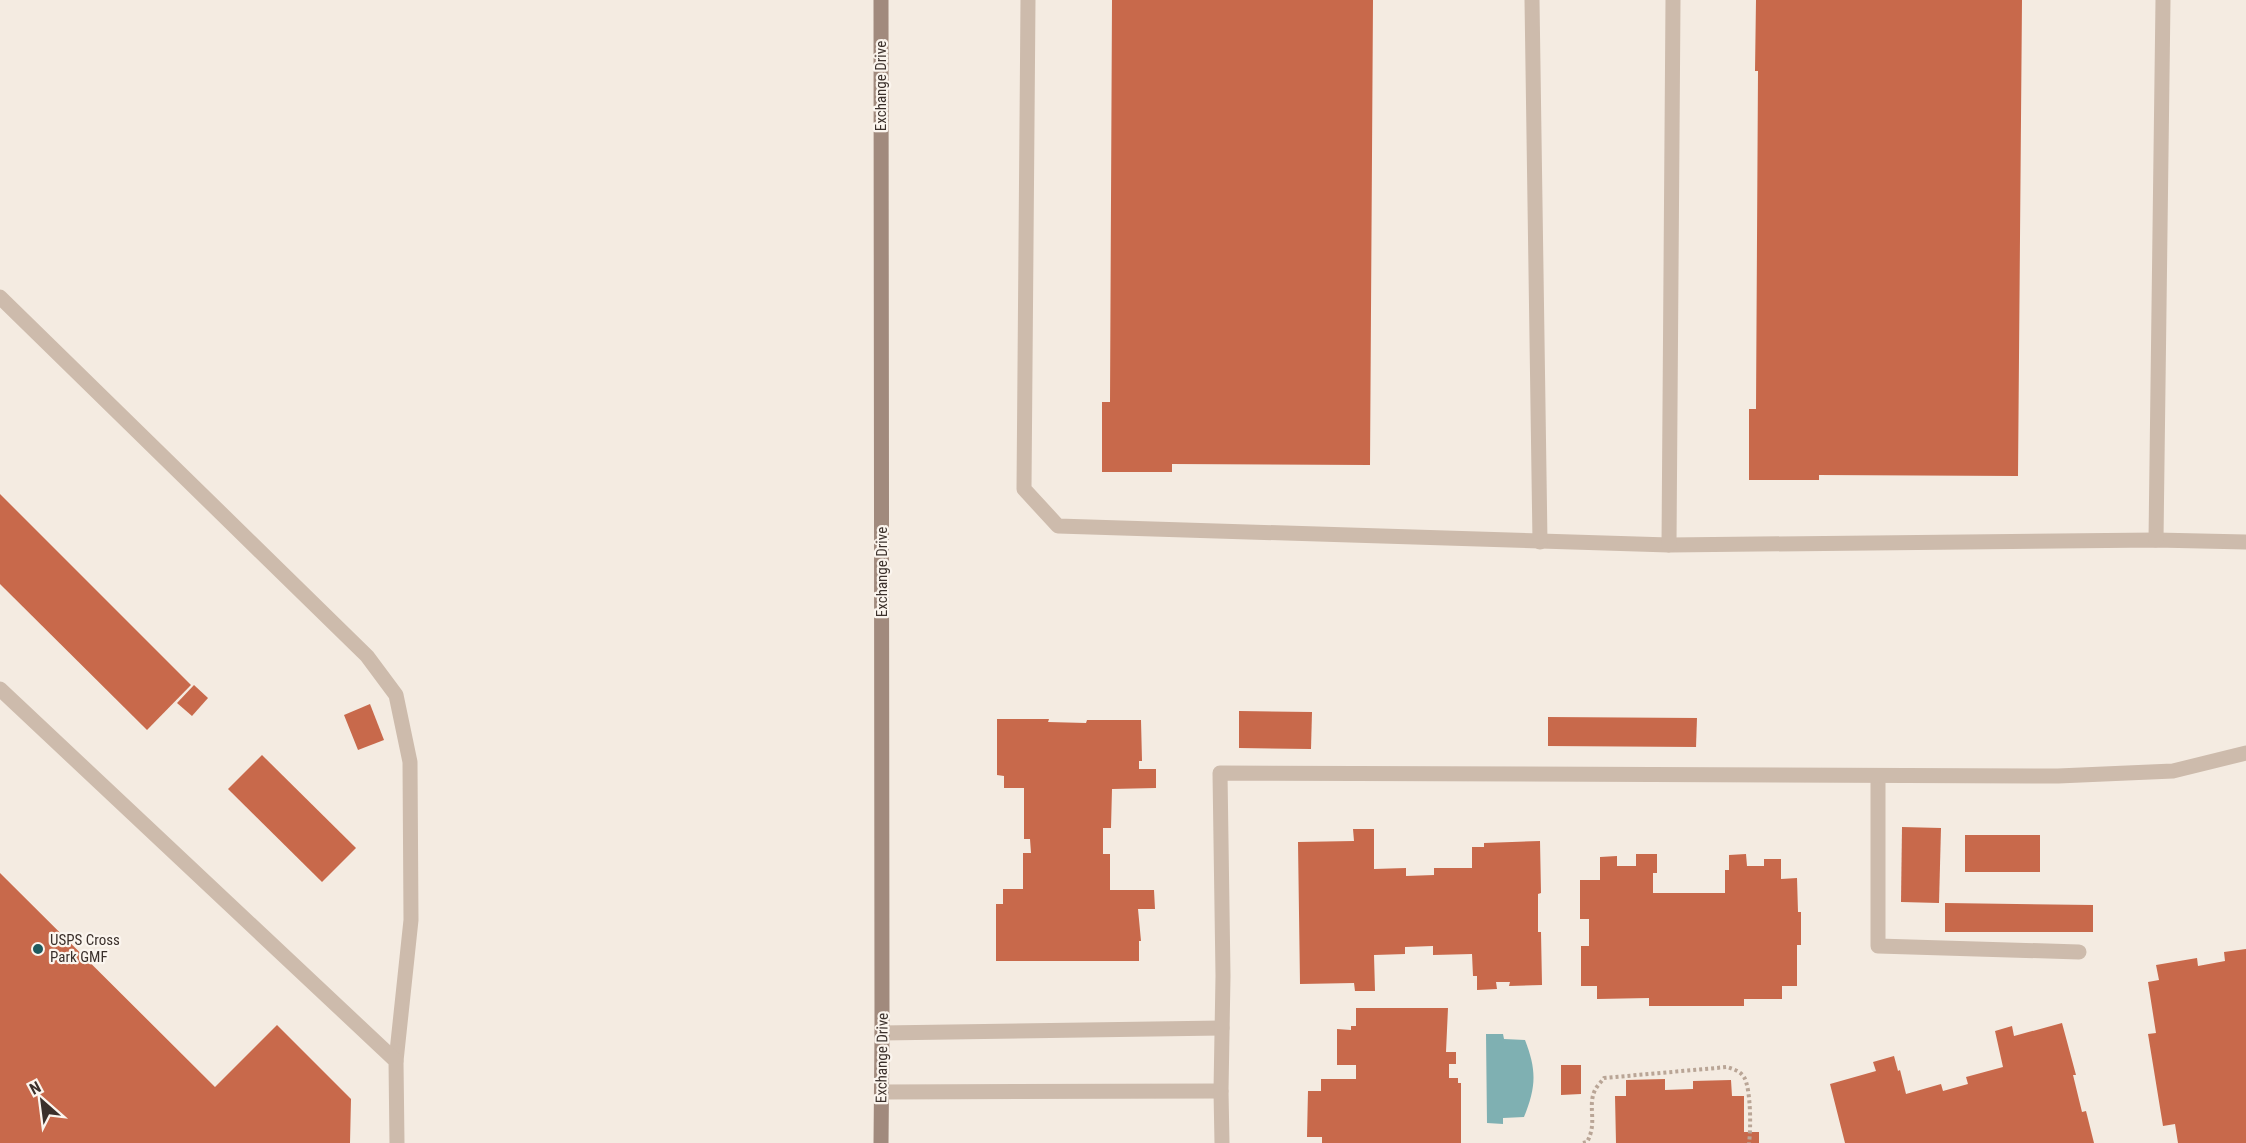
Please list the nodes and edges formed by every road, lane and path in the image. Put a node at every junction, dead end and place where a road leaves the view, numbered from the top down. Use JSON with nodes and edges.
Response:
{"nodes":[{"id":1,"x":881,"y":0,"type":"edge"},
{"id":2,"x":1028,"y":0,"type":"edge"},
{"id":3,"x":1532,"y":0,"type":"edge"},
{"id":4,"x":1673,"y":0,"type":"edge"},
{"id":5,"x":2163,"y":0,"type":"edge"},
{"id":6,"x":0,"y":297,"type":"edge"},
{"id":7,"x":2157,"y":540,"type":"junction"},
{"id":8,"x":1540,"y":542,"type":"junction"},
{"id":9,"x":2246,"y":542,"type":"edge"},
{"id":10,"x":1669,"y":545,"type":"junction"},
{"id":11,"x":0,"y":689,"type":"edge"},
{"id":12,"x":2246,"y":753,"type":"edge"},
{"id":13,"x":1878,"y":777,"type":"junction"},
{"id":14,"x":2079,"y":952,"type":"dead end"},
{"id":15,"x":1222,"y":1028,"type":"junction"},
{"id":16,"x":882,"y":1033,"type":"junction"},
{"id":17,"x":396,"y":1061,"type":"junction"},
{"id":18,"x":1221,"y":1091,"type":"junction"},
{"id":19,"x":882,"y":1092,"type":"junction"},
{"id":20,"x":397,"y":1143,"type":"edge"},
{"id":21,"x":881,"y":1143,"type":"edge"},
{"id":22,"x":1222,"y":1143,"type":"edge"},
{"id":23,"x":1583,"y":1143,"type":"edge"},
{"id":24,"x":1749,"y":1143,"type":"edge"}],
"edges":[{"from":1,"to":16,"type":"street","name":"Exchange Drive"},
{"from":2,"to":8,"type":"lane"},
{"from":3,"to":8,"type":"lane"},
{"from":4,"to":10,"type":"lane"},
{"from":5,"to":7,"type":"lane"},
{"from":6,"to":17,"type":"lane"},
{"from":7,"to":9,"type":"lane"},
{"from":7,"to":10,"type":"lane"},
{"from":8,"to":10,"type":"lane"},
{"from":11,"to":17,"type":"lane"},
{"from":12,"to":13,"type":"lane"},
{"from":13,"to":14,"type":"lane"},
{"from":13,"to":15,"type":"lane"},
{"from":15,"to":16,"type":"lane"},
{"from":15,"to":18,"type":"lane"},
{"from":16,"to":19,"type":"street","name":"Exchange Drive"},
{"from":17,"to":20,"type":"lane"},
{"from":18,"to":19,"type":"lane"},
{"from":18,"to":22,"type":"lane"},
{"from":19,"to":21,"type":"street","name":"Exchange Drive"},
{"from":23,"to":24,"type":"path"}]}
